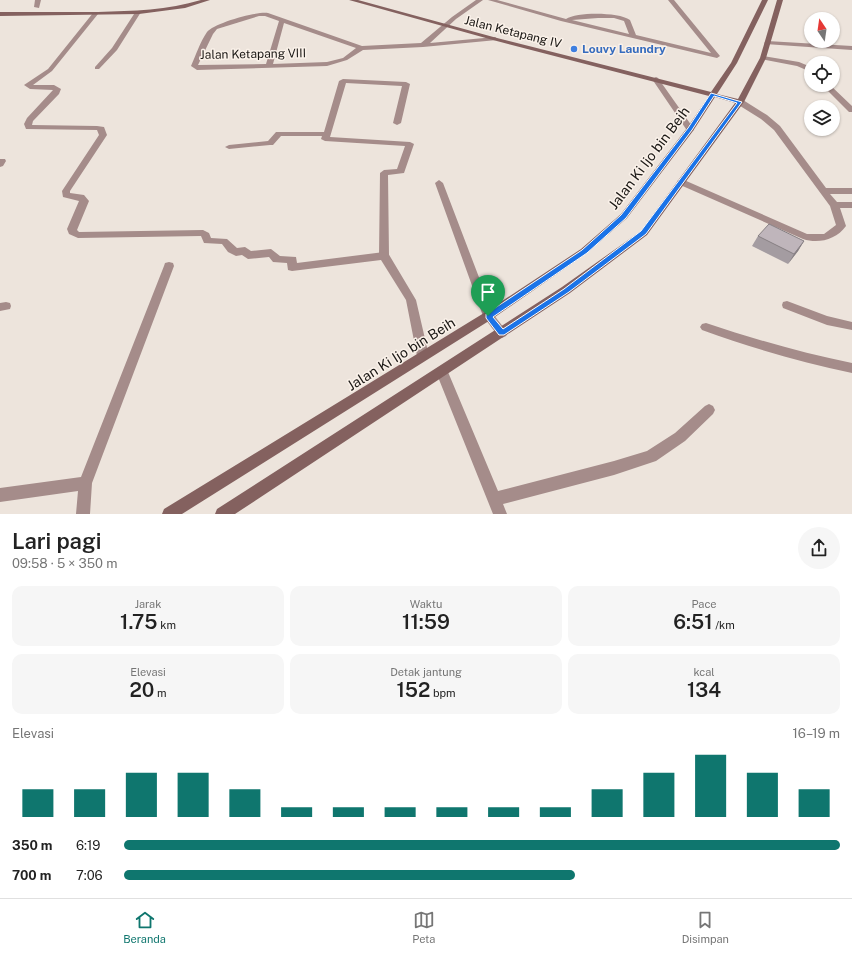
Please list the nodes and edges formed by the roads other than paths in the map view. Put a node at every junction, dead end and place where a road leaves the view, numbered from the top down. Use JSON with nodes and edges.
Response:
{"nodes":[{"id":1,"x":38,"y":0,"type":"edge"},
{"id":2,"x":207,"y":0,"type":"edge"},
{"id":3,"x":352,"y":0,"type":"edge"},
{"id":4,"x":480,"y":0,"type":"edge"},
{"id":5,"x":491,"y":0,"type":"edge"},
{"id":6,"x":671,"y":0,"type":"edge"},
{"id":7,"x":764,"y":0,"type":"edge"},
{"id":8,"x":780,"y":0,"type":"edge"},
{"id":9,"x":36,"y":7,"type":"dead end"},
{"id":10,"x":138,"y":12,"type":"junction"},
{"id":11,"x":0,"y":14,"type":"edge"},
{"id":12,"x":95,"y":14,"type":"junction"},
{"id":13,"x":282,"y":20,"type":"junction"},
{"id":14,"x":563,"y":20,"type":"junction"},
{"id":15,"x":446,"y":26,"type":"junction"},
{"id":16,"x":633,"y":37,"type":"junction"},
{"id":17,"x":495,"y":39,"type":"junction"},
{"id":18,"x":767,"y":43,"type":"junction"},
{"id":19,"x":423,"y":45,"type":"junction"},
{"id":20,"x":361,"y":48,"type":"junction"},
{"id":21,"x":852,"y":48,"type":"edge"},
{"id":22,"x":763,"y":58,"type":"junction"},
{"id":23,"x":270,"y":66,"type":"junction"},
{"id":24,"x":804,"y":66,"type":"edge"},
{"id":25,"x":98,"y":68,"type":"dead end"},
{"id":26,"x":656,"y":79,"type":"junction"},
{"id":27,"x":833,"y":92,"type":"edge"},
{"id":28,"x":713,"y":94,"type":"junction"},
{"id":29,"x":740,"y":102,"type":"junction"},
{"id":30,"x":852,"y":110,"type":"edge"},
{"id":31,"x":397,"y":123,"type":"dead end"},
{"id":32,"x":690,"y":129,"type":"junction"},
{"id":33,"x":327,"y":134,"type":"junction"},
{"id":34,"x":229,"y":147,"type":"dead end"},
{"id":35,"x":681,"y":182,"type":"junction"},
{"id":36,"x":439,"y":183,"type":"dead end"},
{"id":37,"x":824,"y":191,"type":"junction"},
{"id":38,"x":852,"y":191,"type":"edge"},
{"id":39,"x":834,"y":205,"type":"junction"},
{"id":40,"x":852,"y":205,"type":"edge"},
{"id":41,"x":384,"y":256,"type":"junction"},
{"id":42,"x":169,"y":266,"type":"dead end"},
{"id":43,"x":787,"y":305,"type":"dead end"},
{"id":44,"x":488,"y":316,"type":"junction"},
{"id":45,"x":852,"y":326,"type":"edge"},
{"id":46,"x":706,"y":327,"type":"dead end"},
{"id":47,"x":502,"y":333,"type":"junction"},
{"id":48,"x":423,"y":356,"type":"junction"},
{"id":49,"x":852,"y":368,"type":"edge"},
{"id":50,"x":442,"y":372,"type":"junction"},
{"id":51,"x":709,"y":410,"type":"dead end"},
{"id":52,"x":85,"y":482,"type":"junction"},
{"id":53,"x":0,"y":496,"type":"edge"},
{"id":54,"x":495,"y":499,"type":"junction"},
{"id":55,"x":83,"y":514,"type":"edge"},
{"id":56,"x":169,"y":514,"type":"edge"},
{"id":57,"x":222,"y":514,"type":"edge"},
{"id":58,"x":500,"y":514,"type":"edge"}],
"edges":[{"from":1,"to":9,"type":"street"},
{"from":2,"to":10,"type":"street"},
{"from":3,"to":15,"type":"street","name":"Jalan Ketapang IV"},
{"from":4,"to":15,"type":"street"},
{"from":5,"to":14,"type":"street"},
{"from":6,"to":16,"type":"street"},
{"from":7,"to":28,"type":"street","name":"Jalan Ki Ijo bin Beih"},
{"from":8,"to":18,"type":"street"},
{"from":10,"to":12,"type":"street"},
{"from":10,"to":25,"type":"street"},
{"from":11,"to":12,"type":"street"},
{"from":12,"to":41,"type":"street"},
{"from":13,"to":20,"type":"street","name":"Jalan Ketapang VIII"},
{"from":13,"to":23,"type":"street"},
{"from":13,"to":23,"type":"street","name":"Jalan Ketapang VIII"},
{"from":14,"to":16,"type":"street"},
{"from":14,"to":16,"type":"street"},
{"from":15,"to":17,"type":"street","name":"Jalan Ketapang IV"},
{"from":15,"to":19,"type":"street"},
{"from":17,"to":19,"type":"street","name":"Jalan Ketapang VIII"},
{"from":17,"to":26,"type":"street","name":"Jalan Ketapang IV"},
{"from":18,"to":21,"type":"street"},
{"from":18,"to":22,"type":"street"},
{"from":19,"to":20,"type":"street","name":"Jalan Ketapang VIII"},
{"from":20,"to":23,"type":"street","name":"Jalan Ketapang VIII"},
{"from":22,"to":24,"type":"street"},
{"from":22,"to":29,"type":"street"},
{"from":26,"to":28,"type":"street","name":"Jalan Ketapang IV"},
{"from":26,"to":32,"type":"street"},
{"from":27,"to":30,"type":"street"},
{"from":28,"to":29,"type":"street","name":"Jalan Ketapang IV"},
{"from":28,"to":32,"type":"street","name":"Jalan Ki Ijo bin Beih"},
{"from":29,"to":35,"type":"street"},
{"from":29,"to":37,"type":"street"},
{"from":31,"to":33,"type":"street"},
{"from":32,"to":44,"type":"street","name":"Jalan Ki Ijo bin Beih"},
{"from":33,"to":34,"type":"street"},
{"from":33,"to":41,"type":"street"},
{"from":35,"to":39,"type":"street"},
{"from":35,"to":47,"type":"street"},
{"from":36,"to":44,"type":"street"},
{"from":37,"to":38,"type":"street"},
{"from":37,"to":39,"type":"street"},
{"from":39,"to":40,"type":"street"},
{"from":41,"to":48,"type":"street"},
{"from":42,"to":52,"type":"street"},
{"from":43,"to":45,"type":"street"},
{"from":44,"to":47,"type":"street"},
{"from":44,"to":48,"type":"street","name":"Jalan Ki Ijo bin Beih"},
{"from":46,"to":49,"type":"street"},
{"from":47,"to":50,"type":"street"},
{"from":48,"to":56,"type":"street","name":"Jalan Ki Ijo bin Beih"},
{"from":50,"to":54,"type":"street"},
{"from":50,"to":57,"type":"street"},
{"from":51,"to":54,"type":"street"},
{"from":52,"to":53,"type":"street"},
{"from":52,"to":55,"type":"street"},
{"from":54,"to":58,"type":"street"}]}
